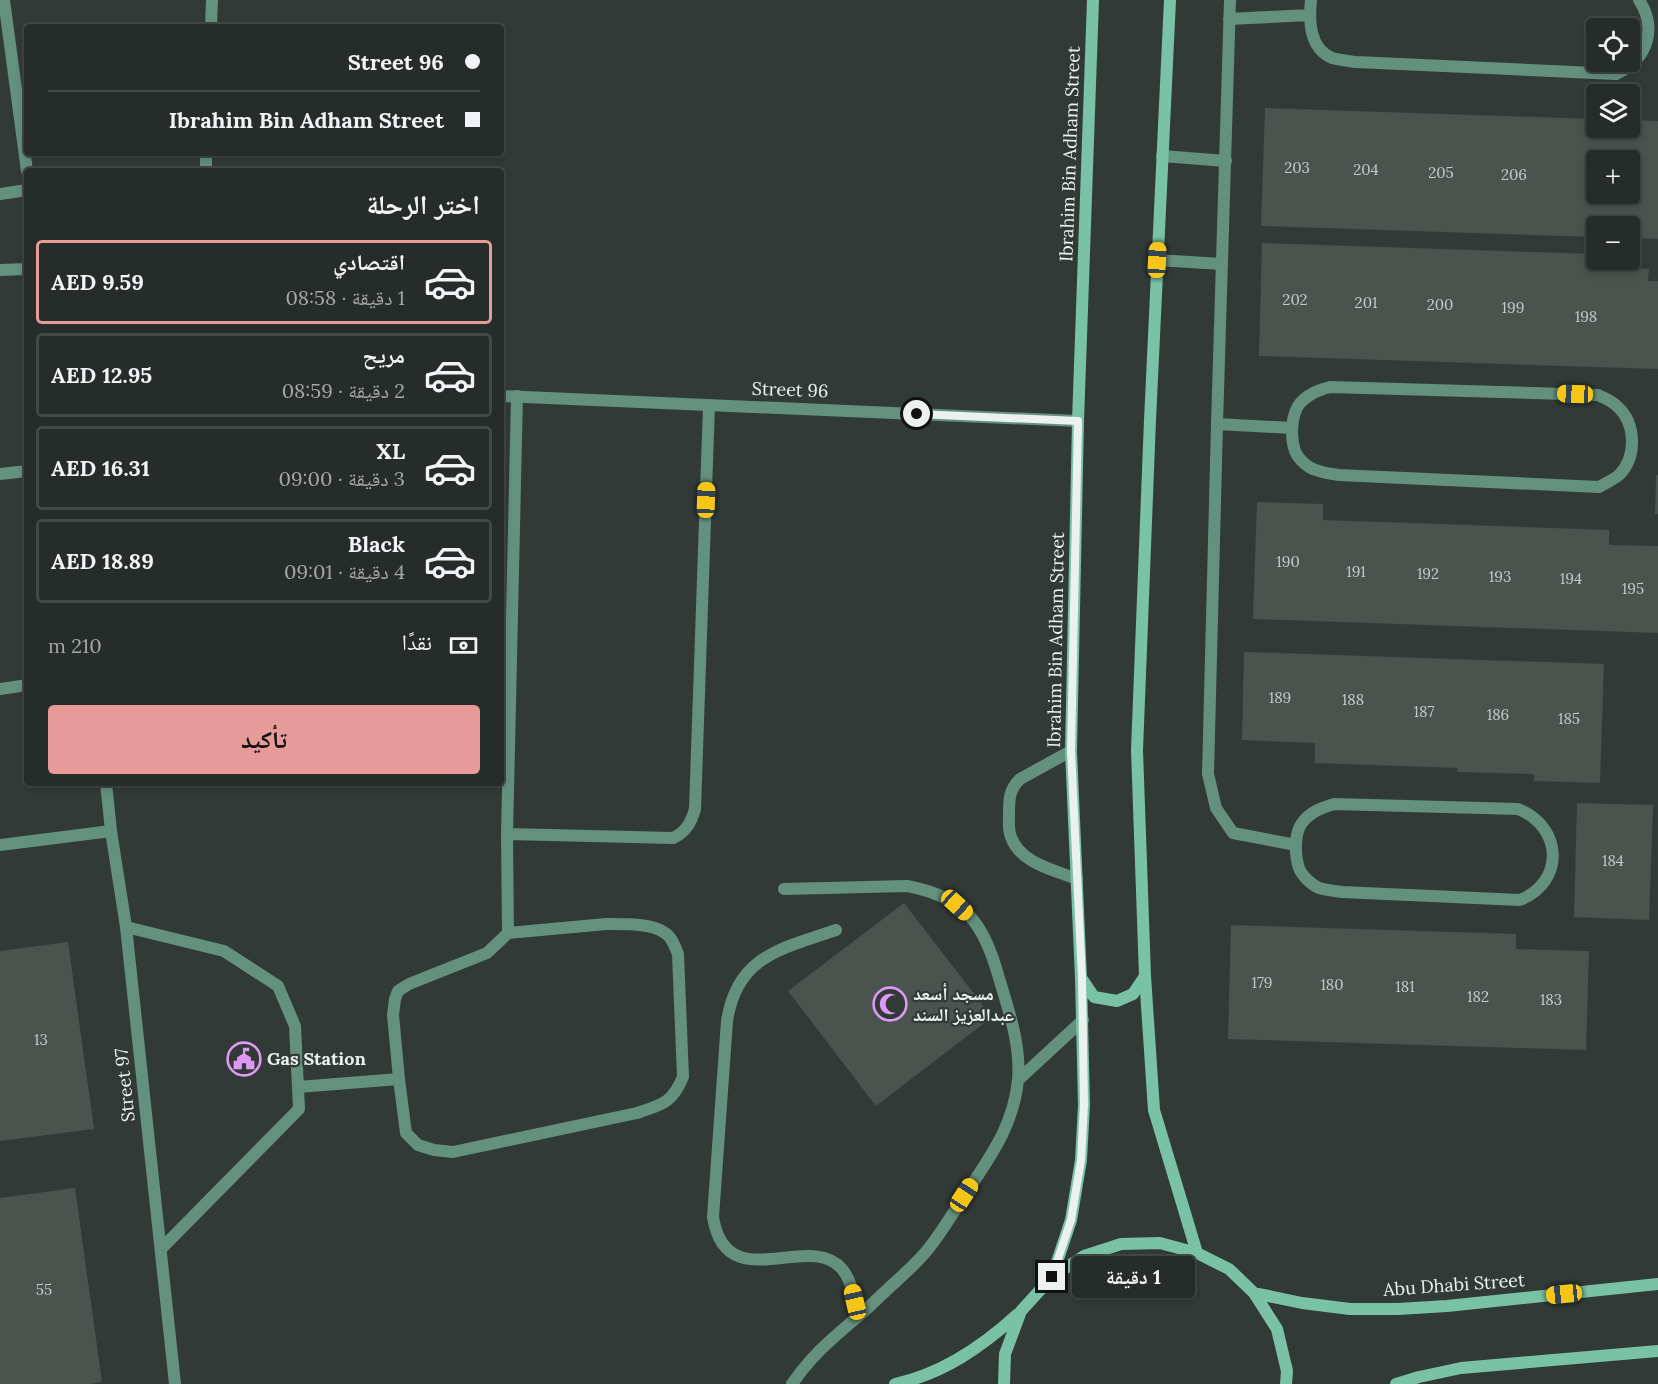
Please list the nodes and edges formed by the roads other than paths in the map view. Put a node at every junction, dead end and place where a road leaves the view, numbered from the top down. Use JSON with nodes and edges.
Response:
{"nodes":[{"id":1,"x":4,"y":0,"type":"edge"},
{"id":2,"x":212,"y":0,"type":"edge"},
{"id":3,"x":1094,"y":0,"type":"edge"},
{"id":4,"x":1170,"y":0,"type":"edge"},
{"id":5,"x":1230,"y":0,"type":"edge"},
{"id":6,"x":1311,"y":0,"type":"edge"},
{"id":7,"x":1640,"y":0,"type":"edge"},
{"id":8,"x":1310,"y":15,"type":"junction"},
{"id":9,"x":1229,"y":19,"type":"junction"},
{"id":10,"x":211,"y":24,"type":"edge"},
{"id":11,"x":24,"y":149,"type":"edge"},
{"id":12,"x":1162,"y":156,"type":"junction"},
{"id":13,"x":1226,"y":161,"type":"junction"},
{"id":14,"x":24,"y":190,"type":"edge"},
{"id":15,"x":0,"y":194,"type":"edge"},
{"id":16,"x":1157,"y":260,"type":"junction"},
{"id":17,"x":1222,"y":264,"type":"junction"},
{"id":18,"x":24,"y":269,"type":"edge"},
{"id":19,"x":0,"y":270,"type":"edge"},
{"id":20,"x":504,"y":396,"type":"edge"},
{"id":21,"x":517,"y":396,"type":"junction"},
{"id":22,"x":709,"y":405,"type":"junction"},
{"id":23,"x":1078,"y":421,"type":"junction"},
{"id":24,"x":1217,"y":424,"type":"junction"},
{"id":25,"x":1292,"y":428,"type":"junction"},
{"id":26,"x":24,"y":471,"type":"edge"},
{"id":27,"x":0,"y":474,"type":"edge"},
{"id":28,"x":504,"y":485,"type":"edge"},
{"id":29,"x":515,"y":485,"type":"junction"},
{"id":30,"x":24,"y":685,"type":"edge"},
{"id":31,"x":0,"y":689,"type":"edge"},
{"id":32,"x":1071,"y":751,"type":"junction"},
{"id":33,"x":106,"y":786,"type":"edge"},
{"id":34,"x":111,"y":831,"type":"junction"},
{"id":35,"x":507,"y":834,"type":"junction"},
{"id":36,"x":1296,"y":844,"type":"junction"},
{"id":37,"x":0,"y":845,"type":"edge"},
{"id":38,"x":1077,"y":879,"type":"junction"},
{"id":39,"x":784,"y":889,"type":"dead end"},
{"id":40,"x":126,"y":927,"type":"junction"},
{"id":41,"x":836,"y":930,"type":"dead end"},
{"id":42,"x":508,"y":933,"type":"junction"},
{"id":43,"x":1145,"y":976,"type":"junction"},
{"id":44,"x":1082,"y":978,"type":"junction"},
{"id":45,"x":1083,"y":1020,"type":"junction"},
{"id":46,"x":399,"y":1079,"type":"junction"},
{"id":47,"x":1018,"y":1080,"type":"junction"},
{"id":48,"x":297,"y":1087,"type":"junction"},
{"id":49,"x":161,"y":1249,"type":"junction"},
{"id":50,"x":1197,"y":1252,"type":"junction"},
{"id":51,"x":1052,"y":1277,"type":"junction"},
{"id":52,"x":1658,"y":1284,"type":"edge"},
{"id":53,"x":1254,"y":1293,"type":"junction"},
{"id":54,"x":1021,"y":1311,"type":"junction"},
{"id":55,"x":858,"y":1317,"type":"junction"},
{"id":56,"x":1658,"y":1351,"type":"edge"},
{"id":57,"x":175,"y":1384,"type":"edge"},
{"id":58,"x":792,"y":1384,"type":"edge"},
{"id":59,"x":895,"y":1384,"type":"edge"},
{"id":60,"x":1004,"y":1384,"type":"edge"},
{"id":61,"x":1287,"y":1384,"type":"edge"},
{"id":62,"x":1396,"y":1384,"type":"edge"}],
"edges":[{"from":1,"to":11,"type":"street"},
{"from":2,"to":10,"type":"street"},
{"from":3,"to":23,"type":"street","name":"Ibrahim Bin Adham Street"},
{"from":4,"to":12,"type":"street"},
{"from":5,"to":9,"type":"street"},
{"from":6,"to":8,"type":"street"},
{"from":7,"to":8,"type":"street"},
{"from":8,"to":9,"type":"street"},
{"from":9,"to":13,"type":"street"},
{"from":12,"to":13,"type":"street"},
{"from":12,"to":16,"type":"street"},
{"from":13,"to":17,"type":"street"},
{"from":14,"to":15,"type":"street"},
{"from":16,"to":17,"type":"street"},
{"from":16,"to":43,"type":"street"},
{"from":17,"to":24,"type":"street"},
{"from":18,"to":19,"type":"street"},
{"from":20,"to":21,"type":"street","name":"Street 96"},
{"from":21,"to":22,"type":"street","name":"Street 96"},
{"from":21,"to":29,"type":"street"},
{"from":22,"to":23,"type":"street","name":"Street 96"},
{"from":22,"to":35,"type":"street"},
{"from":23,"to":32,"type":"street","name":"Ibrahim Bin Adham Street"},
{"from":24,"to":25,"type":"street"},
{"from":24,"to":36,"type":"street"},
{"from":25,"to":25,"type":"street"},
{"from":26,"to":27,"type":"street"},
{"from":28,"to":29,"type":"street"},
{"from":29,"to":35,"type":"street"},
{"from":30,"to":31,"type":"street"},
{"from":32,"to":38,"type":"street","name":"Ibrahim Bin Adham Street"},
{"from":32,"to":38,"type":"street"},
{"from":33,"to":34,"type":"street","name":"Street 97"},
{"from":34,"to":37,"type":"street"},
{"from":34,"to":40,"type":"street","name":"Street 97"},
{"from":35,"to":42,"type":"street"},
{"from":36,"to":36,"type":"street"},
{"from":38,"to":44,"type":"street","name":"Ibrahim Bin Adham Street"},
{"from":39,"to":47,"type":"street"},
{"from":40,"to":48,"type":"street"},
{"from":40,"to":49,"type":"street","name":"Street 97"},
{"from":41,"to":55,"type":"street"},
{"from":42,"to":46,"type":"street"},
{"from":42,"to":46,"type":"street"},
{"from":43,"to":44,"type":"street"},
{"from":43,"to":50,"type":"street"},
{"from":44,"to":45,"type":"street","name":"Ibrahim Bin Adham Street"},
{"from":45,"to":47,"type":"street"},
{"from":45,"to":51,"type":"street","name":"Ibrahim Bin Adham Street"},
{"from":46,"to":48,"type":"street"},
{"from":47,"to":55,"type":"street"},
{"from":48,"to":49,"type":"street"},
{"from":49,"to":57,"type":"street","name":"Street 97"},
{"from":50,"to":51,"type":"street"},
{"from":50,"to":53,"type":"street"},
{"from":51,"to":54,"type":"street"},
{"from":52,"to":53,"type":"street","name":"Abu Dhabi Street"},
{"from":53,"to":61,"type":"street"},
{"from":54,"to":59,"type":"street"},
{"from":54,"to":60,"type":"street"},
{"from":55,"to":58,"type":"street"},
{"from":56,"to":62,"type":"street"}]}
